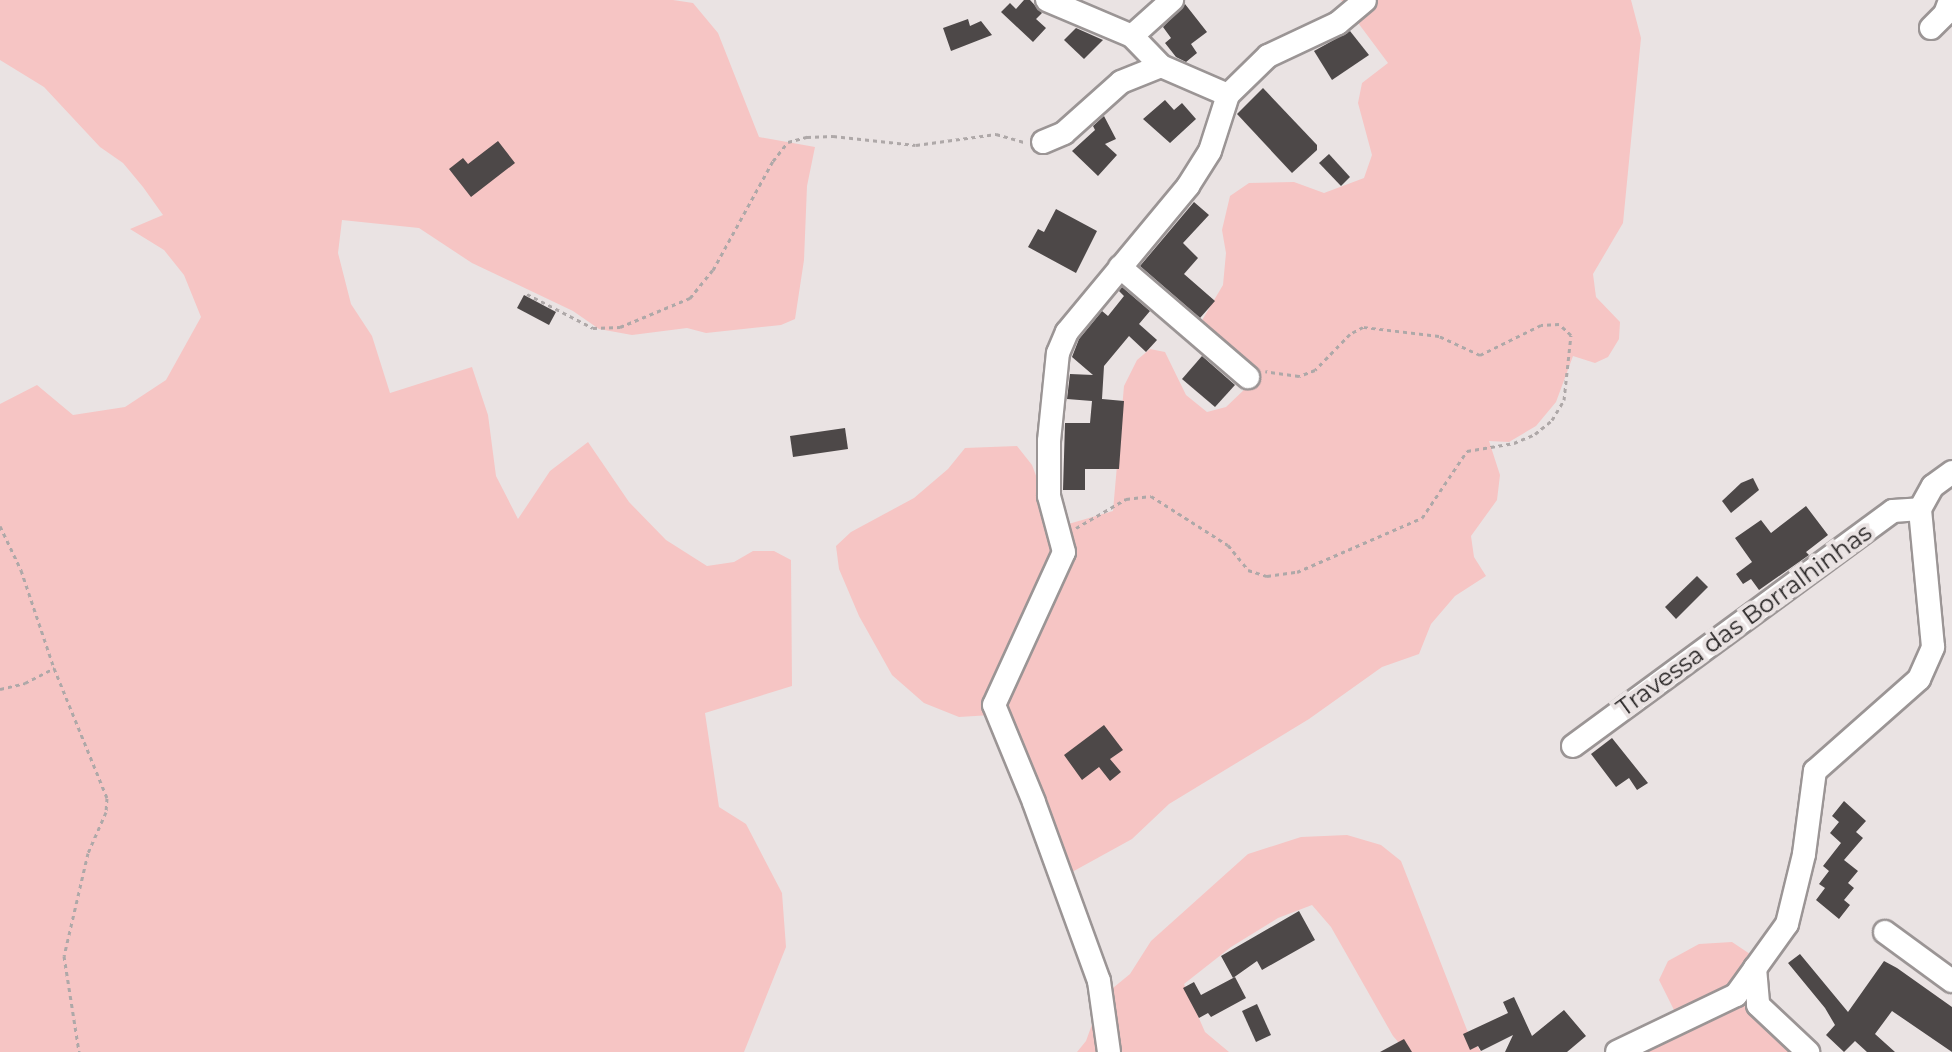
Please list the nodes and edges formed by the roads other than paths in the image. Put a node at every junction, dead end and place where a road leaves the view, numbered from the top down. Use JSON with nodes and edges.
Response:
{"nodes":[{"id":1,"x":1047,"y":0,"type":"edge"},
{"id":2,"x":1172,"y":0,"type":"edge"},
{"id":3,"x":1365,"y":0,"type":"edge"},
{"id":4,"x":1950,"y":0,"type":"edge"},
{"id":5,"x":1931,"y":28,"type":"dead end"},
{"id":6,"x":1132,"y":36,"type":"junction"},
{"id":7,"x":1161,"y":66,"type":"junction"},
{"id":8,"x":1228,"y":95,"type":"junction"},
{"id":9,"x":1043,"y":142,"type":"road end"},
{"id":10,"x":1120,"y":267,"type":"junction"},
{"id":11,"x":1248,"y":377,"type":"road end"},
{"id":12,"x":1952,"y":472,"type":"edge"},
{"id":13,"x":1920,"y":509,"type":"junction"},
{"id":14,"x":1573,"y":746,"type":"dead end"},
{"id":15,"x":1885,"y":932,"type":"dead end"},
{"id":16,"x":1755,"y":968,"type":"junction"},
{"id":17,"x":1952,"y":981,"type":"edge"},
{"id":18,"x":1109,"y":1052,"type":"edge"},
{"id":19,"x":1617,"y":1052,"type":"edge"},
{"id":20,"x":1808,"y":1052,"type":"edge"}],
"edges":[{"from":1,"to":6,"type":"street"},
{"from":2,"to":6,"type":"street"},
{"from":3,"to":8,"type":"street"},
{"from":4,"to":5,"type":"street"},
{"from":6,"to":7,"type":"street"},
{"from":7,"to":8,"type":"street"},
{"from":7,"to":9,"type":"street"},
{"from":8,"to":10,"type":"street"},
{"from":10,"to":11,"type":"street"},
{"from":10,"to":18,"type":"street"},
{"from":12,"to":13,"type":"street"},
{"from":13,"to":14,"type":"street","name":"Travessa das Borralhinhas"},
{"from":13,"to":16,"type":"street"},
{"from":15,"to":17,"type":"street"},
{"from":16,"to":19,"type":"street"},
{"from":16,"to":20,"type":"street"}]}
